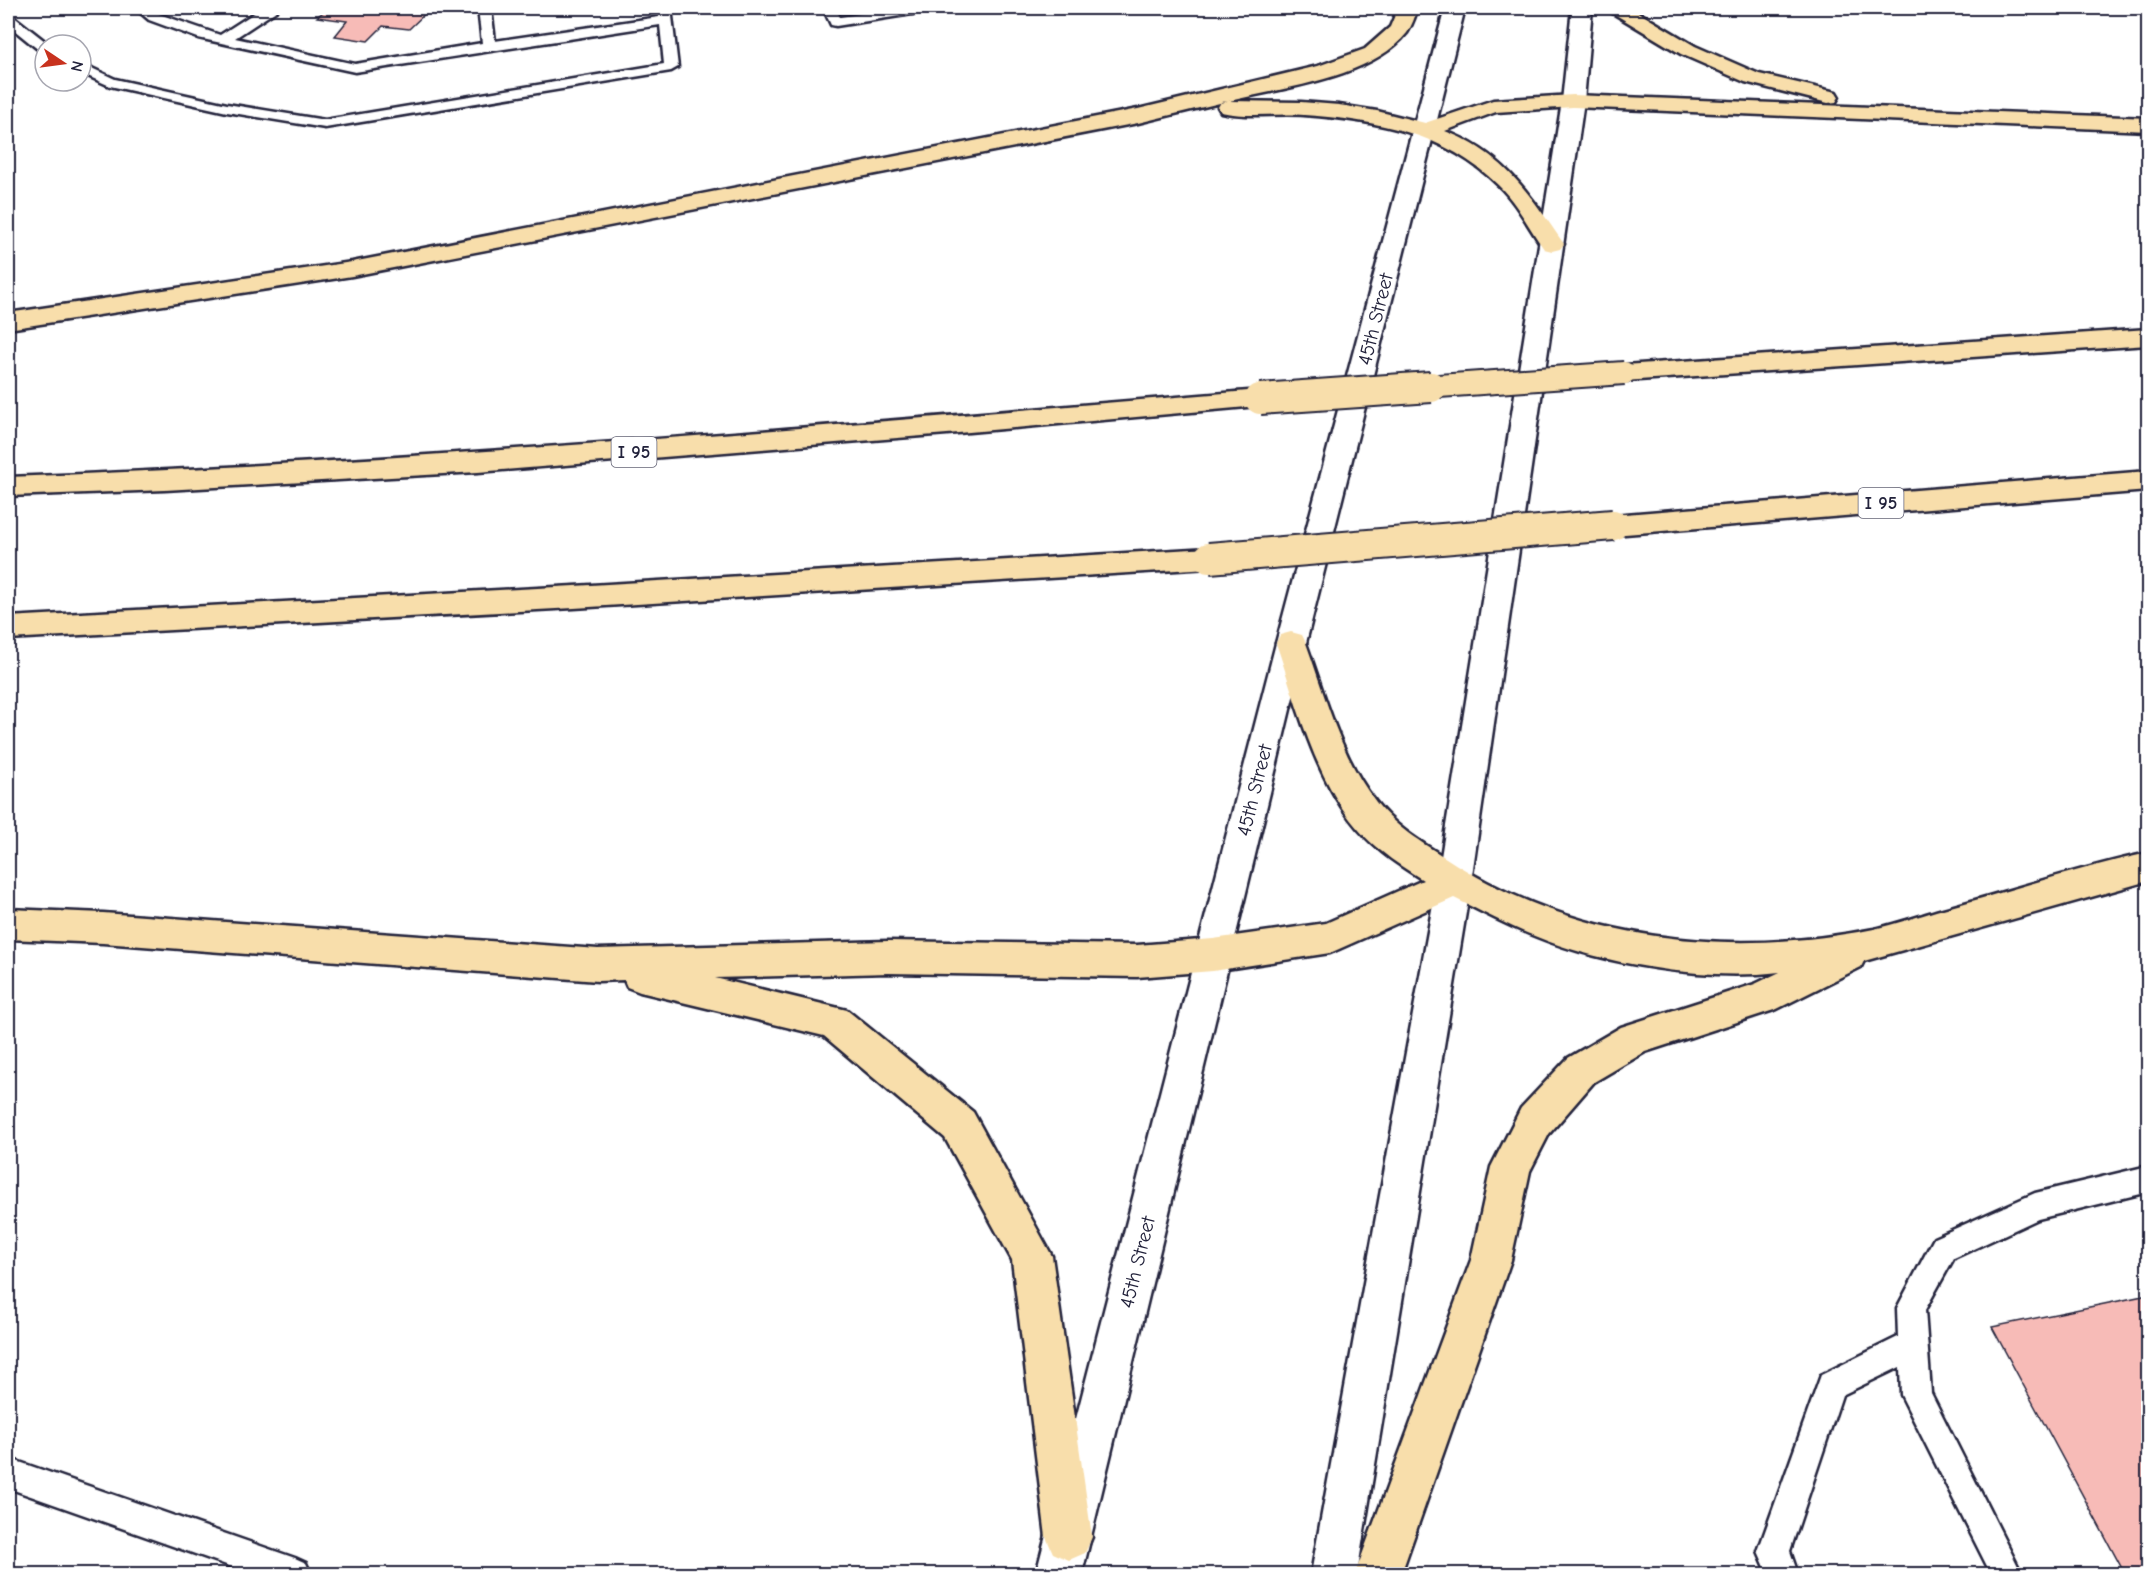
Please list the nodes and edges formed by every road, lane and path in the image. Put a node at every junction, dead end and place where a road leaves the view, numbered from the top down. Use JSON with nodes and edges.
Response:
{"nodes":[{"id":1,"x":142,"y":8,"type":"edge"},
{"id":2,"x":271,"y":8,"type":"edge"},
{"id":3,"x":484,"y":8,"type":"edge"},
{"id":4,"x":830,"y":8,"type":"edge"},
{"id":5,"x":925,"y":8,"type":"edge"},
{"id":6,"x":1408,"y":8,"type":"edge"},
{"id":7,"x":1455,"y":8,"type":"edge"},
{"id":8,"x":1582,"y":8,"type":"edge"},
{"id":9,"x":1618,"y":8,"type":"edge"},
{"id":10,"x":666,"y":14,"type":"edge"},
{"id":11,"x":8,"y":19,"type":"edge"},
{"id":12,"x":33,"y":39,"type":"edge"},
{"id":13,"x":223,"y":39,"type":"junction"},
{"id":14,"x":489,"y":46,"type":"junction"},
{"id":15,"x":93,"y":73,"type":"edge"},
{"id":16,"x":1573,"y":101,"type":"junction"},
{"id":17,"x":1138,"y":116,"type":"junction"},
{"id":18,"x":2035,"y":118,"type":"junction"},
{"id":19,"x":2148,"y":125,"type":"edge"},
{"id":20,"x":1424,"y":131,"type":"junction"},
{"id":21,"x":1552,"y":244,"type":"junction"},
{"id":22,"x":8,"y":321,"type":"edge"},
{"id":23,"x":2148,"y":338,"type":"edge"},
{"id":24,"x":2148,"y":481,"type":"edge"},
{"id":25,"x":8,"y":488,"type":"edge"},
{"id":26,"x":8,"y":628,"type":"edge"},
{"id":27,"x":1292,"y":643,"type":"junction"},
{"id":28,"x":2148,"y":867,"type":"edge"},
{"id":29,"x":1454,"y":882,"type":"junction"},
{"id":30,"x":8,"y":924,"type":"edge"},
{"id":31,"x":1874,"y":944,"type":"junction"},
{"id":32,"x":1213,"y":955,"type":"junction"},
{"id":33,"x":598,"y":965,"type":"junction"},
{"id":34,"x":2148,"y":1179,"type":"edge"},
{"id":35,"x":1914,"y":1345,"type":"junction"},
{"id":36,"x":8,"y":1473,"type":"edge"},
{"id":37,"x":1064,"y":1556,"type":"edge"},
{"id":38,"x":295,"y":1575,"type":"edge"},
{"id":39,"x":1335,"y":1575,"type":"edge"},
{"id":40,"x":1378,"y":1575,"type":"edge"},
{"id":41,"x":1783,"y":1575,"type":"edge"},
{"id":42,"x":2007,"y":1575,"type":"edge"}],
"edges":[{"from":1,"to":13,"type":"lane"},
{"from":2,"to":13,"type":"lane"},
{"from":3,"to":14,"type":"lane"},
{"from":4,"to":5,"type":"lane"},
{"from":6,"to":17,"type":"highway"},
{"from":7,"to":20,"type":"main road","name":"45th Street"},
{"from":8,"to":16,"type":"main road"},
{"from":9,"to":18,"type":"highway"},
{"from":10,"to":14,"type":"lane"},
{"from":10,"to":15,"type":"lane"},
{"from":11,"to":12,"type":"lane"},
{"from":13,"to":14,"type":"lane"},
{"from":16,"to":18,"type":"highway"},
{"from":16,"to":20,"type":"highway"},
{"from":16,"to":21,"type":"main road"},
{"from":17,"to":20,"type":"highway"},
{"from":17,"to":22,"type":"highway"},
{"from":18,"to":19,"type":"highway"},
{"from":20,"to":21,"type":"highway"},
{"from":20,"to":27,"type":"main road","name":"45th Street"},
{"from":21,"to":29,"type":"main road"},
{"from":23,"to":25,"type":"highway","number":"I 95","bridge":true},
{"from":24,"to":26,"type":"highway","number":"I 95","bridge":true},
{"from":27,"to":29,"type":"highway"},
{"from":27,"to":32,"type":"main road","name":"45th Street"},
{"from":28,"to":31,"type":"highway"},
{"from":29,"to":31,"type":"highway"},
{"from":29,"to":32,"type":"highway"},
{"from":29,"to":39,"type":"main road"},
{"from":30,"to":33,"type":"highway"},
{"from":31,"to":40,"type":"highway"},
{"from":32,"to":33,"type":"highway"},
{"from":32,"to":37,"type":"main road","name":"45th Street"},
{"from":33,"to":37,"type":"highway"},
{"from":34,"to":35,"type":"lane"},
{"from":35,"to":41,"type":"lane"},
{"from":35,"to":42,"type":"lane"},
{"from":36,"to":38,"type":"lane"}]}
